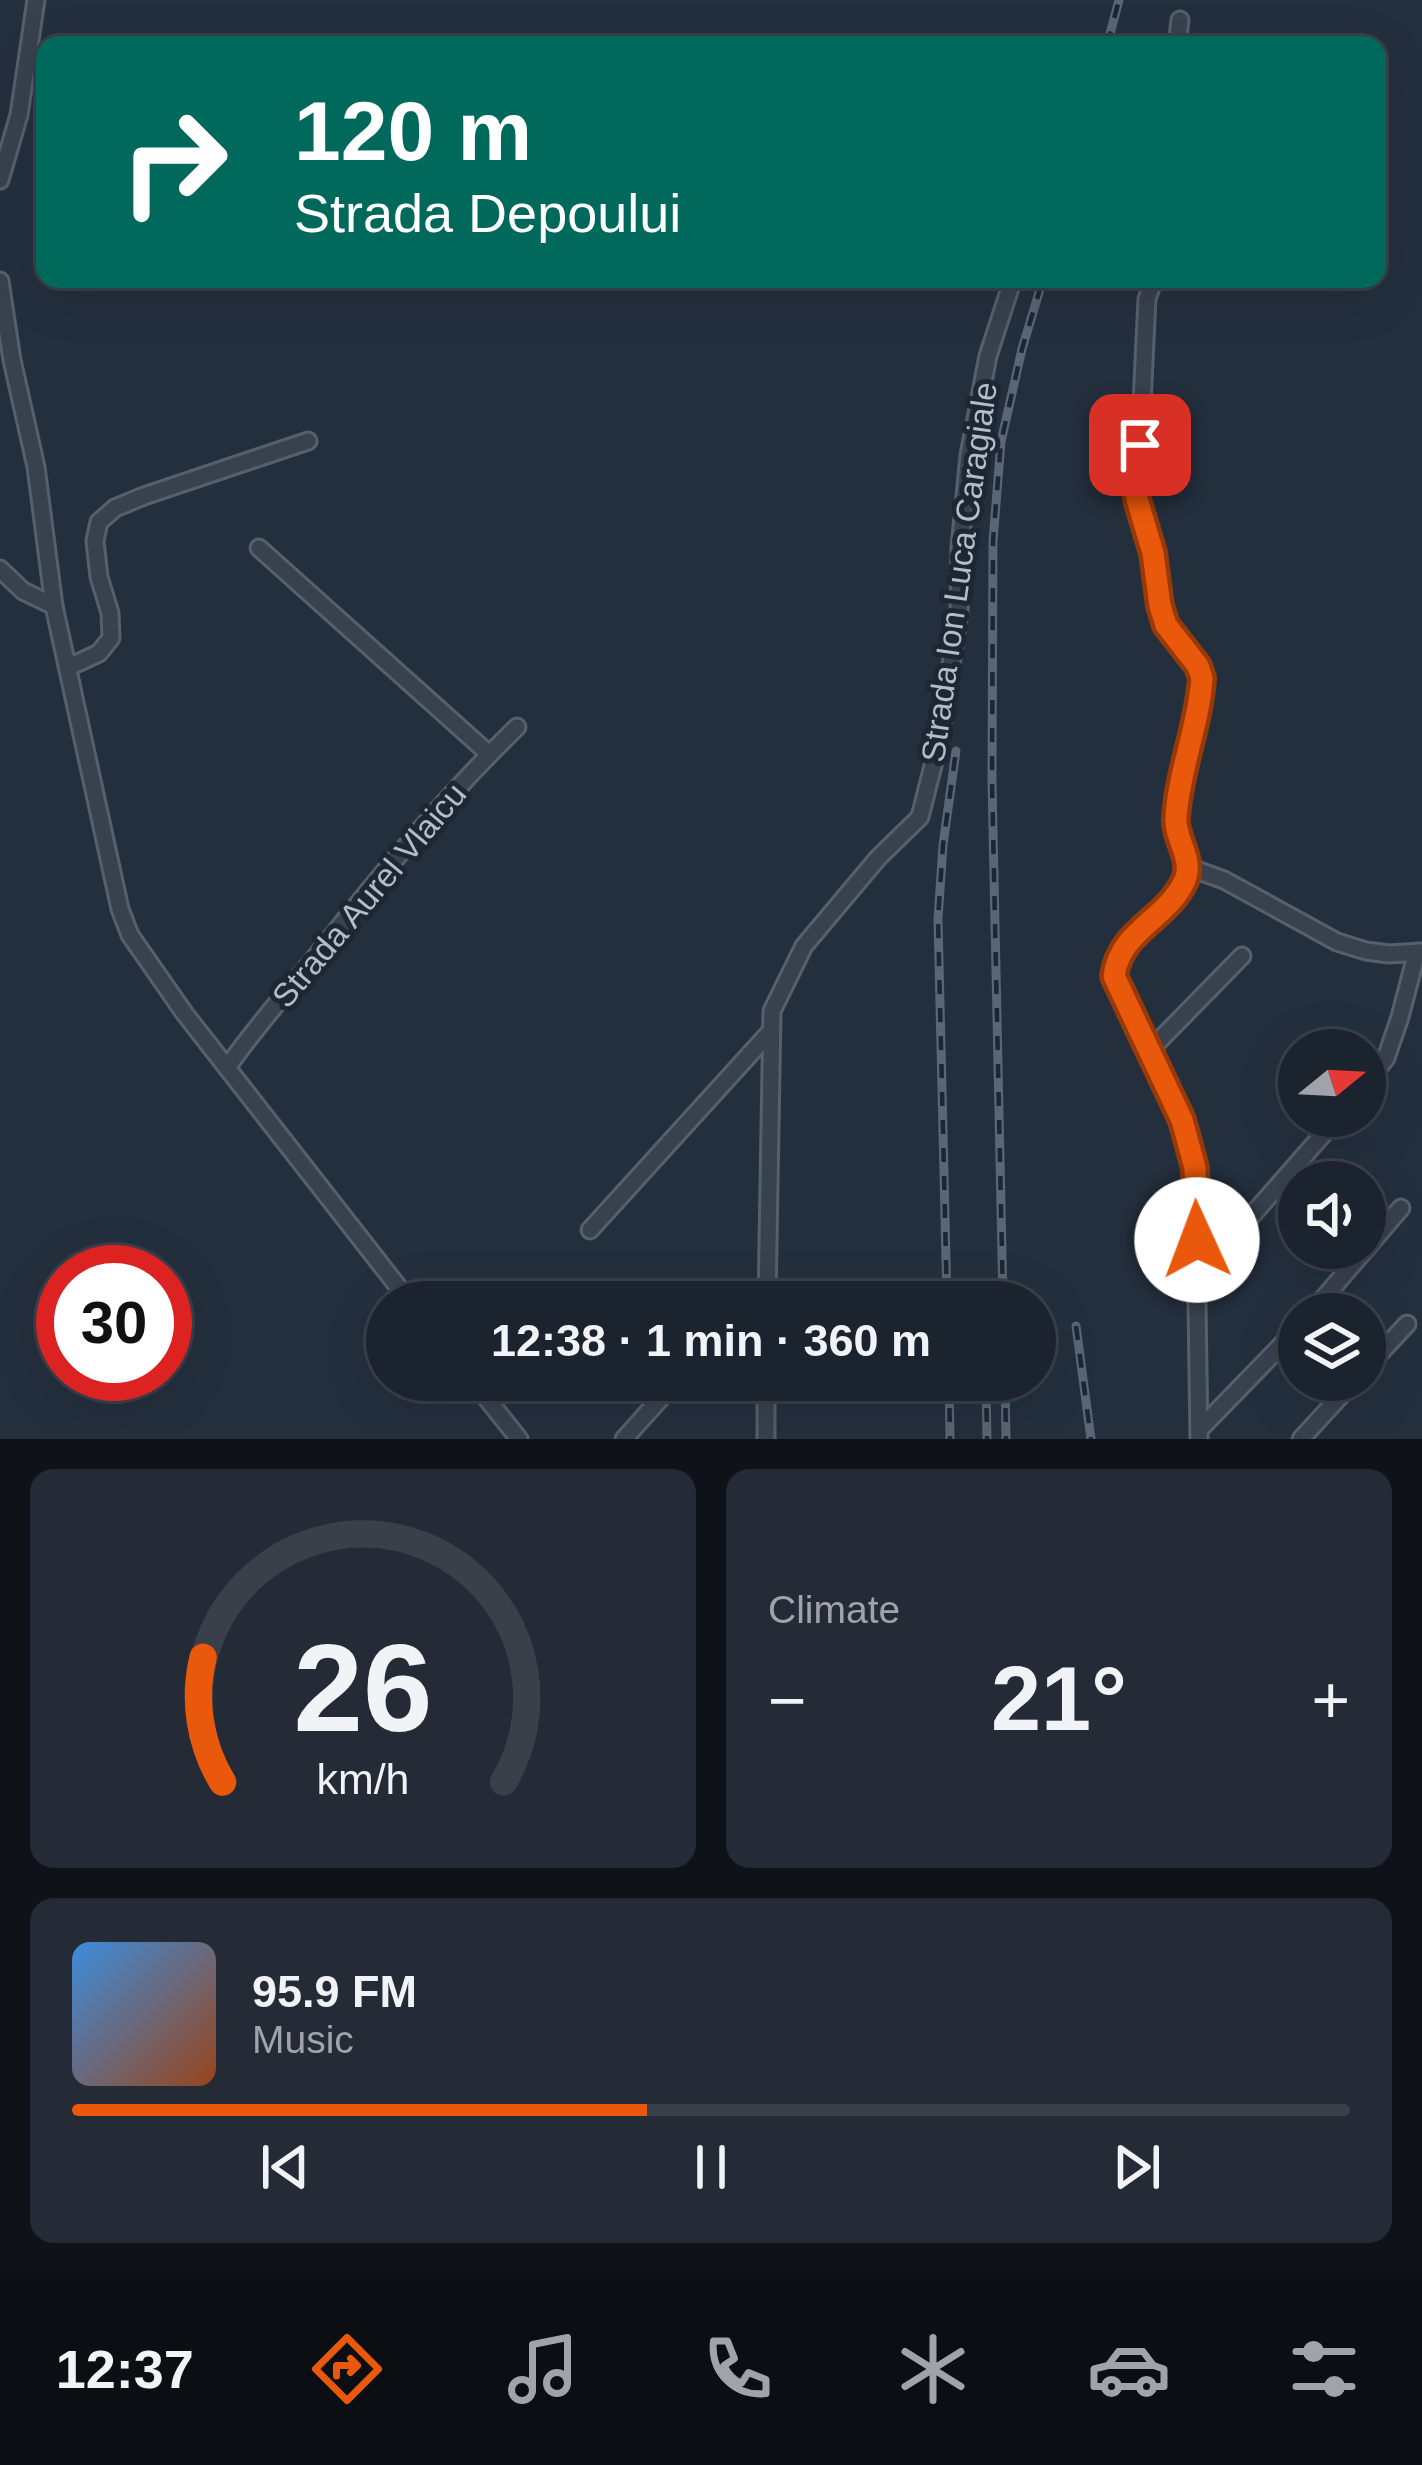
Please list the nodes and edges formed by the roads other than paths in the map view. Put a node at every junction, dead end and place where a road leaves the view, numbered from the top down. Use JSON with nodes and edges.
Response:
{"nodes":[{"id":1,"x":37,"y":0,"type":"edge"},
{"id":2,"x":1180,"y":20,"type":"dead end"},
{"id":3,"x":1178,"y":36,"type":"edge"},
{"id":4,"x":0,"y":180,"type":"edge"},
{"id":5,"x":0,"y":280,"type":"edge"},
{"id":6,"x":1010,"y":288,"type":"edge"},
{"id":7,"x":1151,"y":288,"type":"edge"},
{"id":8,"x":308,"y":441,"type":"dead end"},
{"id":9,"x":259,"y":548,"type":"dead end"},
{"id":10,"x":0,"y":569,"type":"edge"},
{"id":11,"x":55,"y":606,"type":"junction"},
{"id":12,"x":69,"y":667,"type":"junction"},
{"id":13,"x":517,"y":728,"type":"dead end"},
{"id":14,"x":489,"y":754,"type":"junction"},
{"id":15,"x":1188,"y":867,"type":"junction"},
{"id":16,"x":1419,"y":952,"type":"edge"},
{"id":17,"x":1242,"y":956,"type":"dead end"},
{"id":18,"x":770,"y":1032,"type":"junction"},
{"id":19,"x":1149,"y":1051,"type":"junction"},
{"id":20,"x":1386,"y":1058,"type":"edge"},
{"id":21,"x":227,"y":1068,"type":"junction"},
{"id":22,"x":1321,"y":1137,"type":"edge"},
{"id":23,"x":1401,"y":1208,"type":"dead end"},
{"id":24,"x":590,"y":1230,"type":"dead end"},
{"id":25,"x":1198,"y":1276,"type":"junction"},
{"id":26,"x":394,"y":1281,"type":"edge"},
{"id":27,"x":767,"y":1281,"type":"edge"},
{"id":28,"x":1328,"y":1293,"type":"edge"},
{"id":29,"x":1407,"y":1324,"type":"dead end"},
{"id":30,"x":1386,"y":1346,"type":"edge"},
{"id":31,"x":1278,"y":1350,"type":"edge"},
{"id":32,"x":489,"y":1401,"type":"edge"},
{"id":33,"x":658,"y":1401,"type":"edge"},
{"id":34,"x":766,"y":1401,"type":"edge"},
{"id":35,"x":1336,"y":1401,"type":"edge"},
{"id":36,"x":1199,"y":1435,"type":"edge"},
{"id":37,"x":519,"y":1439,"type":"edge"},
{"id":38,"x":624,"y":1439,"type":"edge"},
{"id":39,"x":766,"y":1439,"type":"edge"},
{"id":40,"x":1301,"y":1439,"type":"edge"}],
"edges":[{"from":1,"to":4,"type":"street"},
{"from":2,"to":3,"type":"street"},
{"from":5,"to":11,"type":"street"},
{"from":6,"to":18,"type":"street","name":"Strada Ion Luca Caragiale"},
{"from":7,"to":15,"type":"street"},
{"from":8,"to":12,"type":"street"},
{"from":9,"to":14,"type":"street"},
{"from":10,"to":11,"type":"street"},
{"from":11,"to":12,"type":"street"},
{"from":12,"to":21,"type":"street"},
{"from":13,"to":14,"type":"street","name":"Strada Aurel Vlaicu"},
{"from":14,"to":21,"type":"street","name":"Strada Aurel Vlaicu"},
{"from":15,"to":16,"type":"street"},
{"from":15,"to":19,"type":"street"},
{"from":16,"to":20,"type":"street"},
{"from":17,"to":19,"type":"street"},
{"from":18,"to":24,"type":"street","name":"Strada Ion Luca Caragiale"},
{"from":18,"to":27,"type":"street","name":"Strada Ion Luca Caragiale"},
{"from":19,"to":25,"type":"street"},
{"from":21,"to":26,"type":"street"},
{"from":22,"to":25,"type":"street"},
{"from":23,"to":28,"type":"street"},
{"from":25,"to":36,"type":"street"},
{"from":29,"to":30,"type":"street"},
{"from":31,"to":36,"type":"street"},
{"from":32,"to":37,"type":"street"},
{"from":33,"to":38,"type":"street"},
{"from":34,"to":39,"type":"street"},
{"from":35,"to":40,"type":"street"}]}
